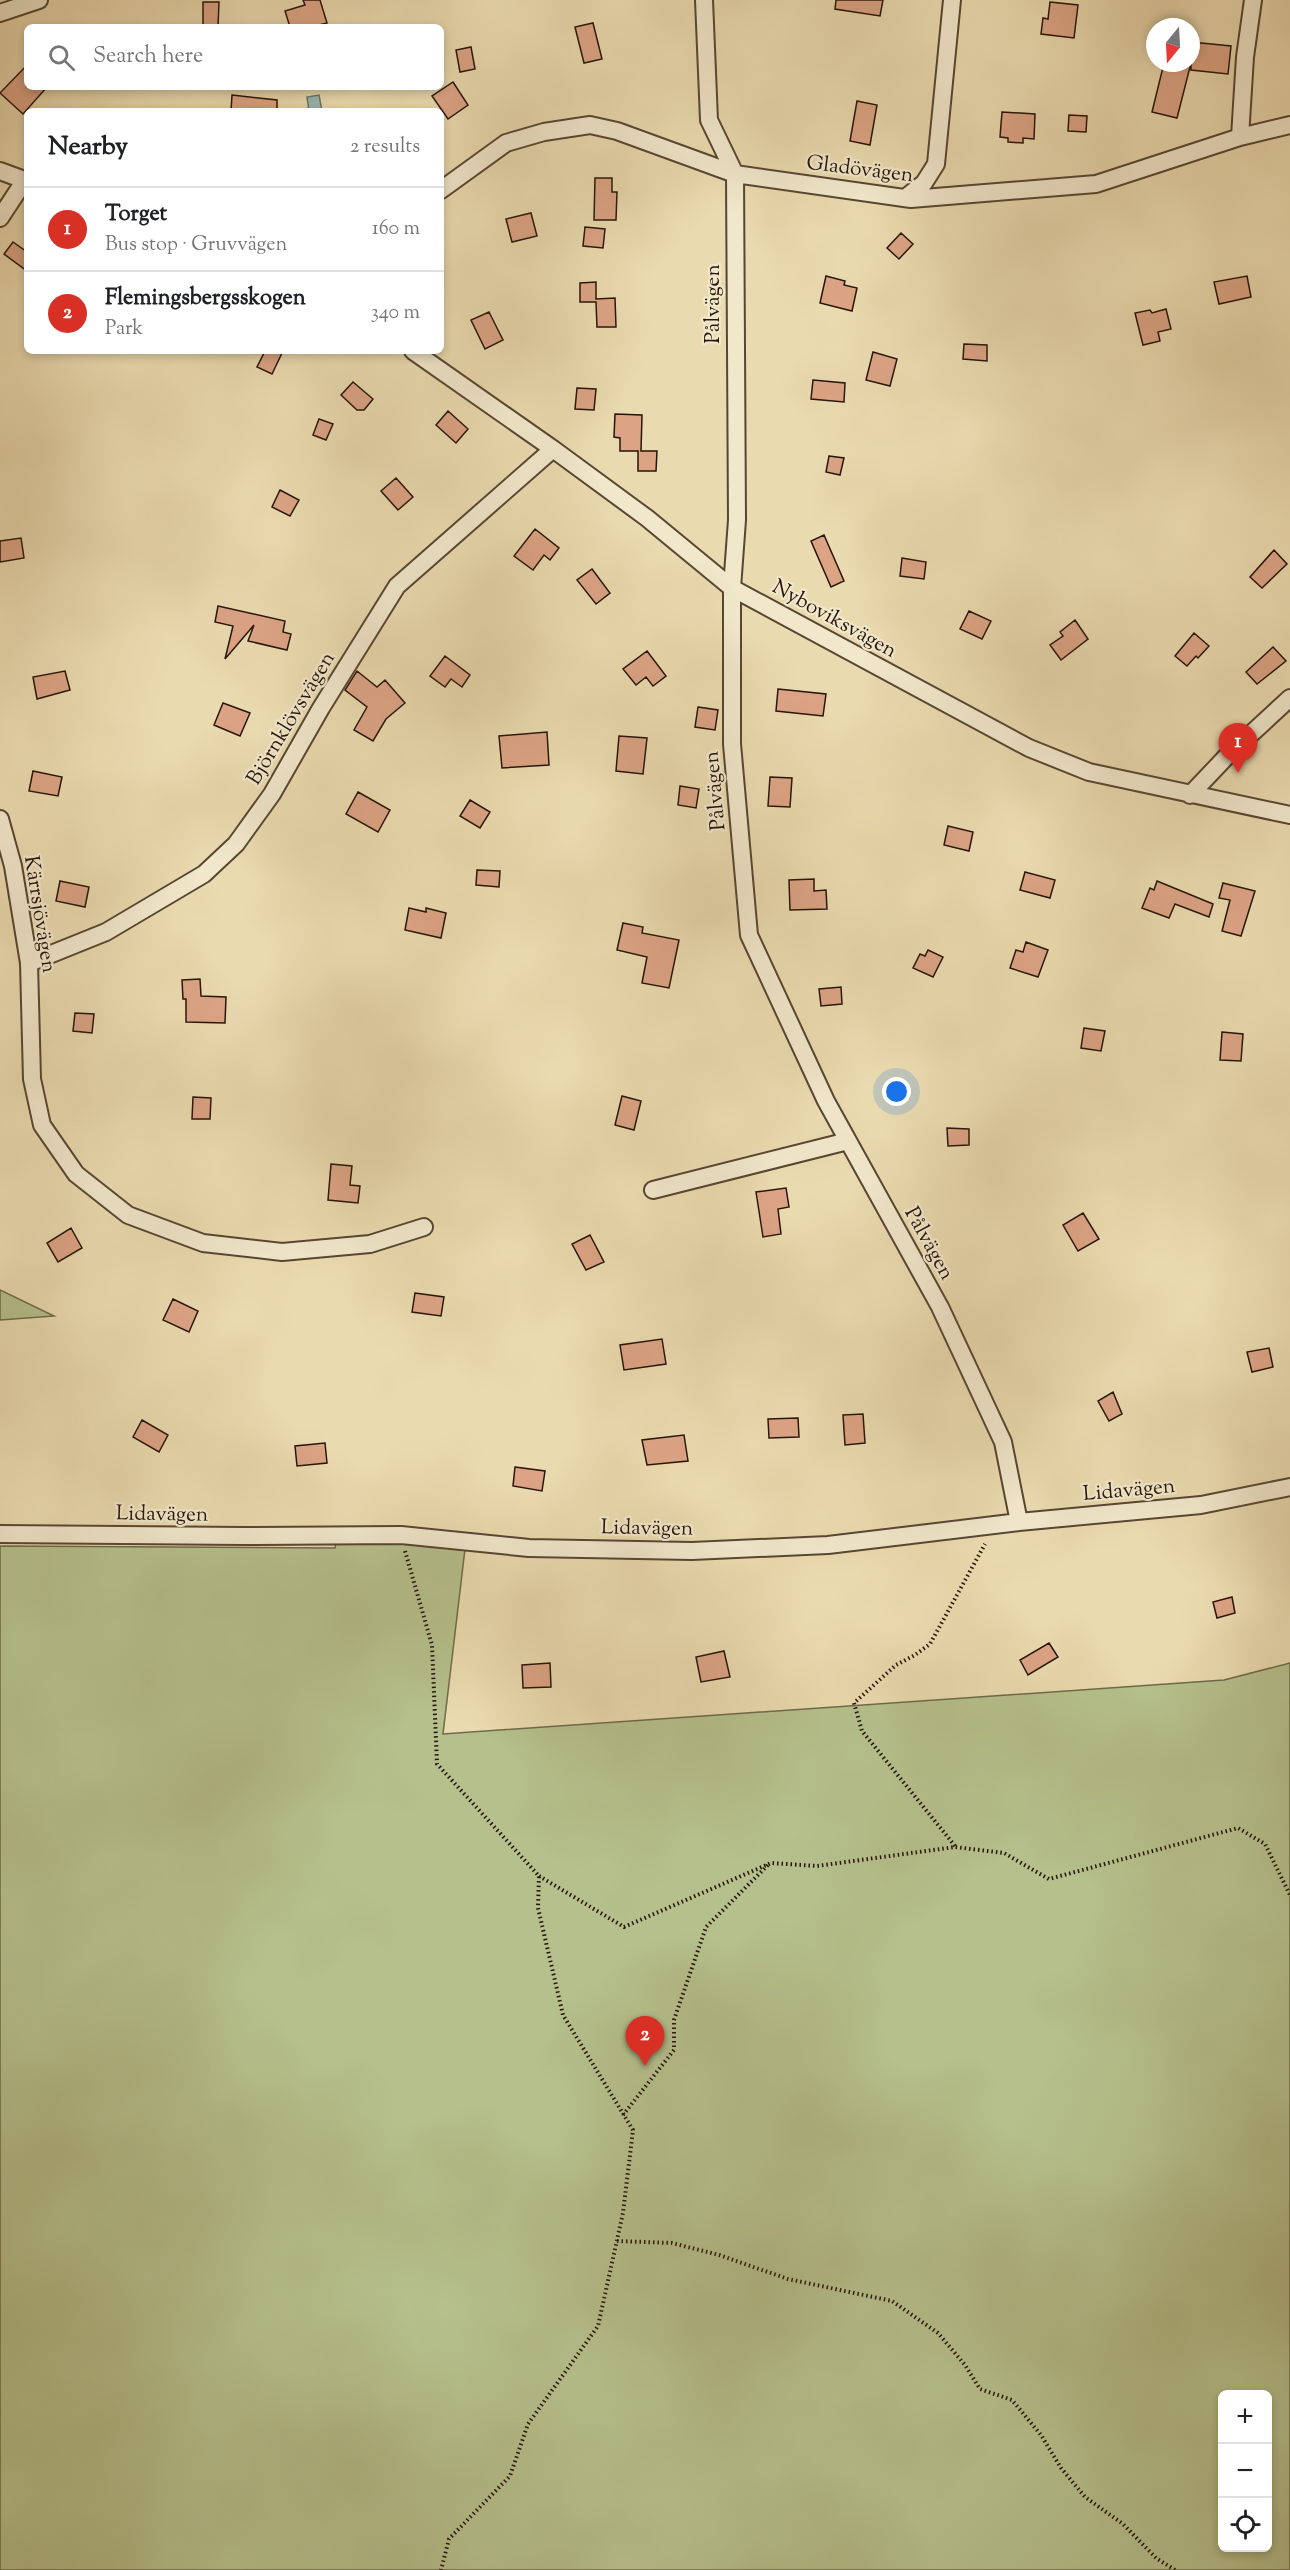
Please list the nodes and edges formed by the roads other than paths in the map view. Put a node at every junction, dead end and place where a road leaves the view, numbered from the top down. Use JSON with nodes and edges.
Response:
{"nodes":[{"id":1,"x":39,"y":0,"type":"edge"},
{"id":2,"x":704,"y":0,"type":"edge"},
{"id":3,"x":952,"y":0,"type":"edge"},
{"id":4,"x":1253,"y":0,"type":"edge"},
{"id":5,"x":0,"y":13,"type":"edge"},
{"id":6,"x":1290,"y":125,"type":"edge"},
{"id":7,"x":1240,"y":138,"type":"junction"},
{"id":8,"x":0,"y":171,"type":"edge"},
{"id":9,"x":735,"y":174,"type":"junction"},
{"id":10,"x":24,"y":180,"type":"edge"},
{"id":11,"x":24,"y":184,"type":"edge"},
{"id":12,"x":444,"y":188,"type":"edge"},
{"id":13,"x":905,"y":198,"type":"junction"},
{"id":14,"x":0,"y":218,"type":"edge"},
{"id":15,"x":417,"y":354,"type":"edge"},
{"id":16,"x":553,"y":449,"type":"junction"},
{"id":17,"x":732,"y":588,"type":"junction"},
{"id":18,"x":1290,"y":698,"type":"edge"},
{"id":19,"x":1190,"y":795,"type":"junction"},
{"id":20,"x":1290,"y":815,"type":"edge"},
{"id":21,"x":0,"y":819,"type":"edge"},
{"id":22,"x":29,"y":963,"type":"junction"},
{"id":23,"x":848,"y":1141,"type":"junction"},
{"id":24,"x":653,"y":1190,"type":"dead end"},
{"id":25,"x":424,"y":1227,"type":"dead end"},
{"id":26,"x":1290,"y":1487,"type":"edge"},
{"id":27,"x":1018,"y":1522,"type":"junction"},
{"id":28,"x":0,"y":1534,"type":"edge"}],
"edges":[{"from":1,"to":5,"type":"street"},
{"from":2,"to":9,"type":"street","name":"Pålvägen"},
{"from":3,"to":13,"type":"street"},
{"from":4,"to":7,"type":"street"},
{"from":6,"to":7,"type":"street","name":"Gladövägen"},
{"from":7,"to":13,"type":"street","name":"Gladövägen"},
{"from":8,"to":10,"type":"street"},
{"from":9,"to":12,"type":"street","name":"Gladövägen"},
{"from":9,"to":13,"type":"street","name":"Gladövägen"},
{"from":9,"to":17,"type":"street","name":"Pålvägen"},
{"from":11,"to":14,"type":"street"},
{"from":15,"to":16,"type":"street","name":"Nyboviksvägen"},
{"from":16,"to":17,"type":"street","name":"Nyboviksvägen"},
{"from":16,"to":22,"type":"street","name":"Björnklövsvägen"},
{"from":17,"to":19,"type":"street","name":"Nyboviksvägen"},
{"from":17,"to":23,"type":"street","name":"Pålvägen"},
{"from":18,"to":19,"type":"street"},
{"from":19,"to":20,"type":"street","name":"Nyboviksvägen"},
{"from":21,"to":22,"type":"street","name":"Kärrsjövägen"},
{"from":22,"to":25,"type":"street","name":"Kärrsjövägen"},
{"from":23,"to":24,"type":"street"},
{"from":23,"to":27,"type":"street","name":"Pålvägen"},
{"from":26,"to":27,"type":"street","name":"Lidavägen"},
{"from":27,"to":28,"type":"street","name":"Lidavägen"}]}
